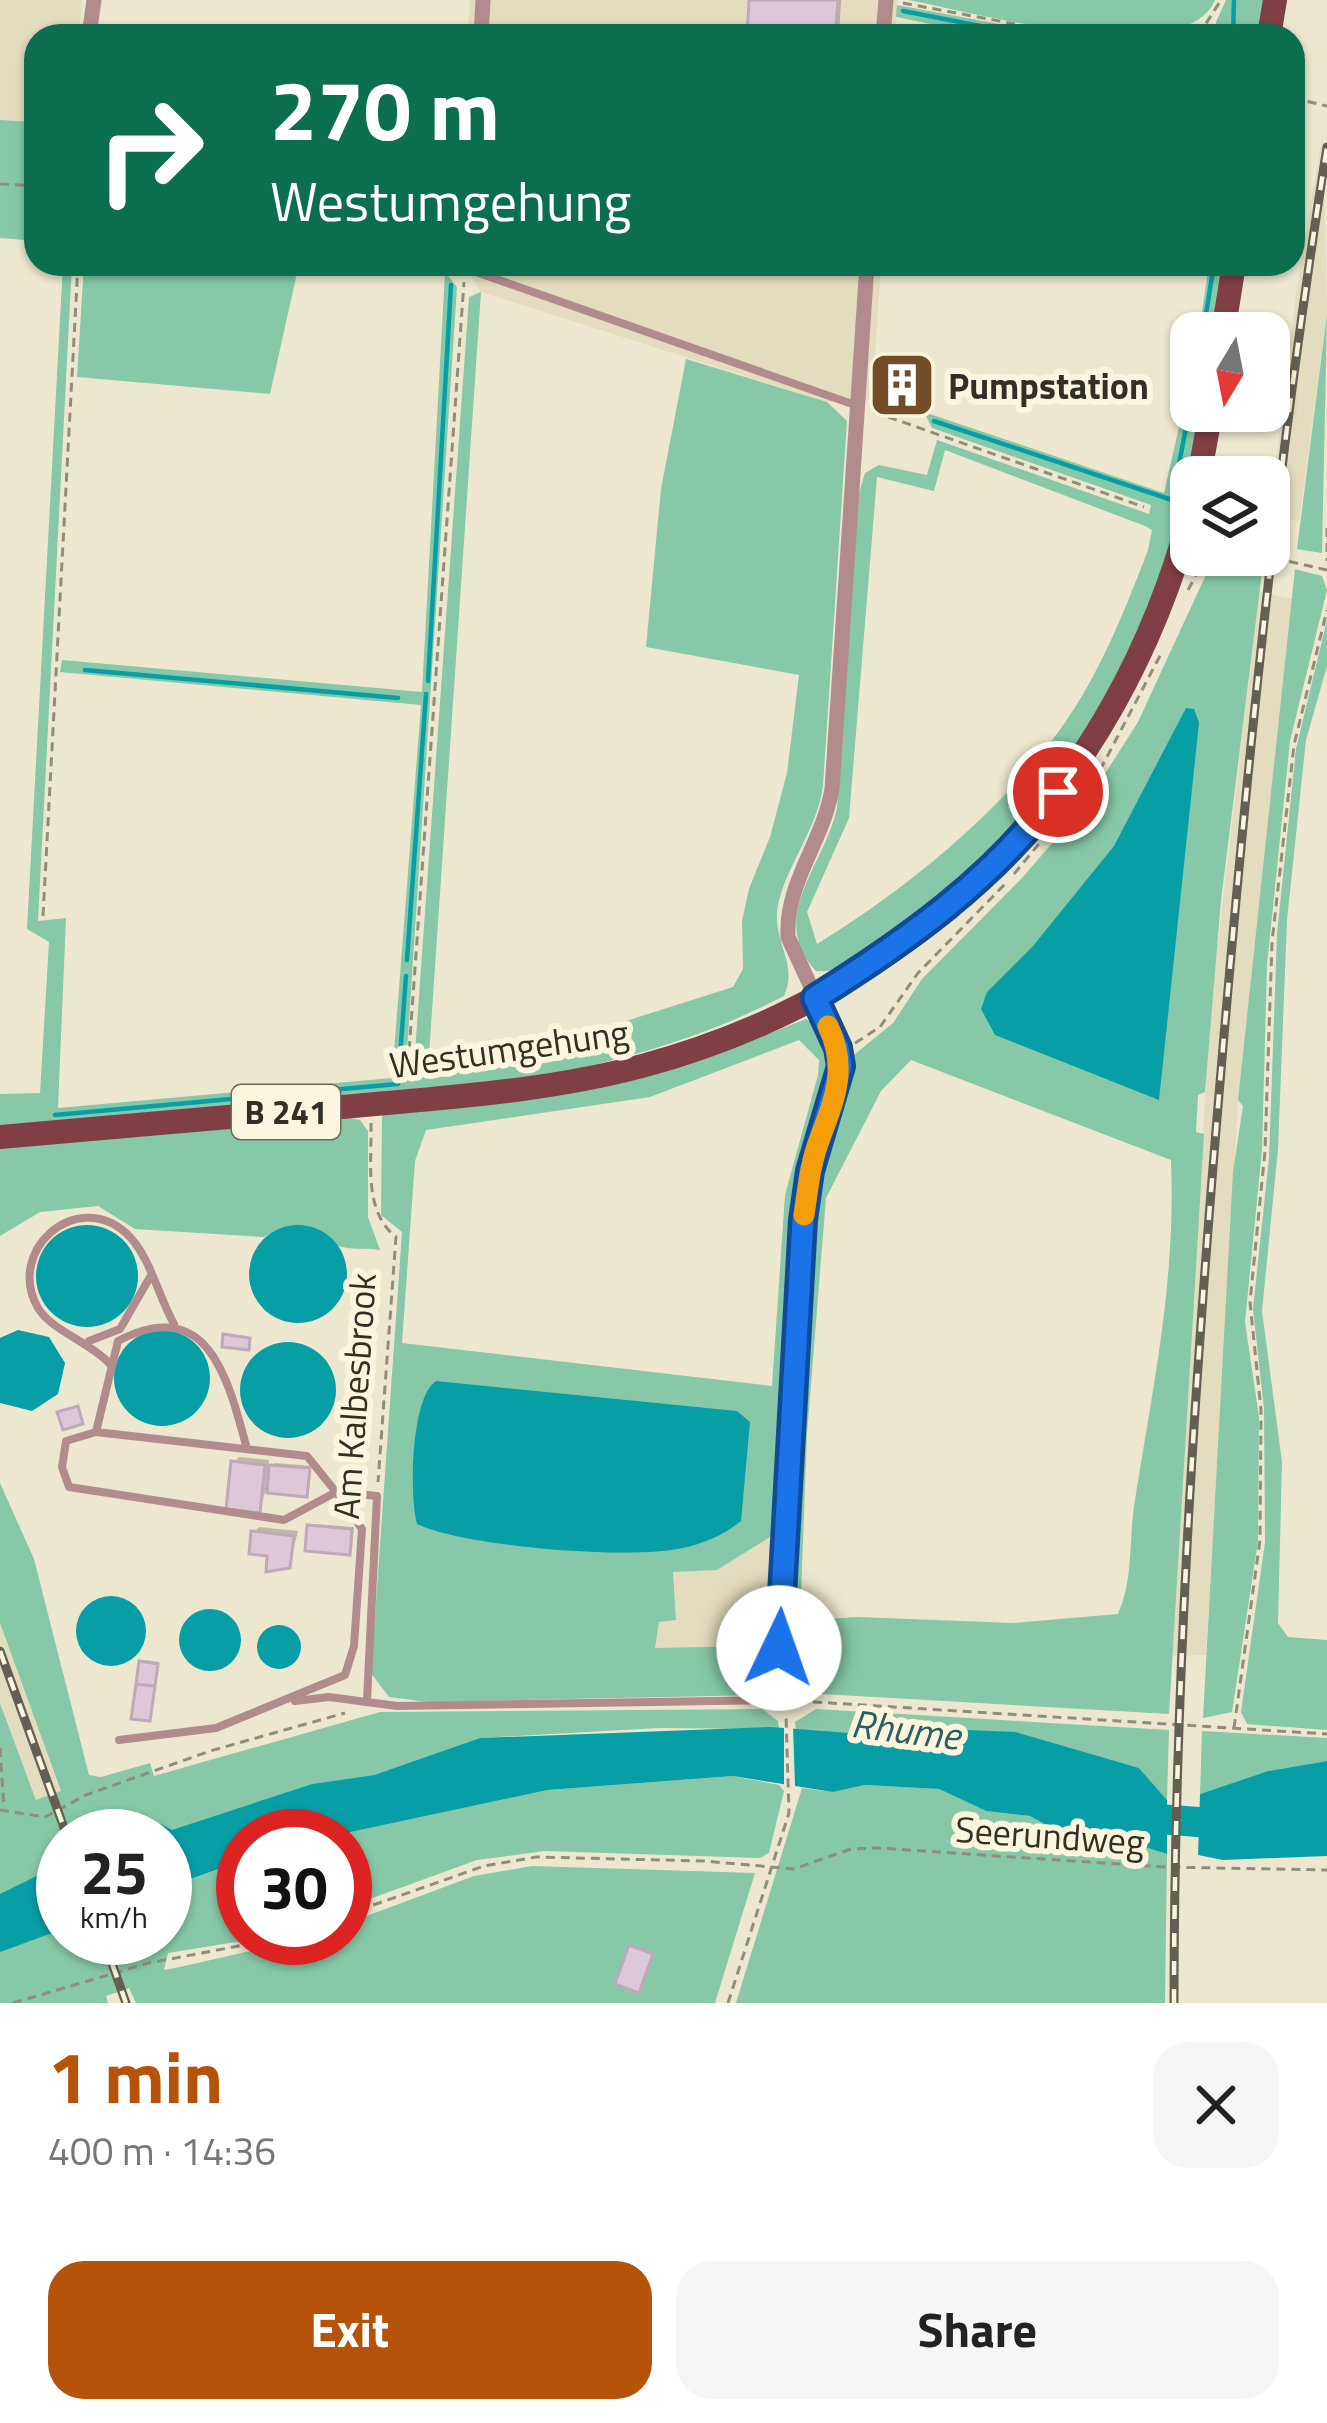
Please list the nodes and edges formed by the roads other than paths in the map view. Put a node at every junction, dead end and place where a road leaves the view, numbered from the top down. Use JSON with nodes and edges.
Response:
{"nodes":[{"id":1,"x":492,"y":276,"type":"edge"},
{"id":2,"x":866,"y":276,"type":"edge"},
{"id":3,"x":1232,"y":276,"type":"edge"},
{"id":4,"x":1226,"y":312,"type":"edge"},
{"id":5,"x":856,"y":405,"type":"junction"},
{"id":6,"x":1172,"y":576,"type":"edge"},
{"id":7,"x":815,"y":998,"type":"junction"},
{"id":8,"x":0,"y":1137,"type":"edge"},
{"id":9,"x":150,"y":1276,"type":"junction"},
{"id":10,"x":174,"y":1324,"type":"junction"},
{"id":11,"x":88,"y":1341,"type":"junction"},
{"id":12,"x":110,"y":1364,"type":"junction"},
{"id":13,"x":96,"y":1432,"type":"junction"},
{"id":14,"x":247,"y":1449,"type":"junction"},
{"id":15,"x":336,"y":1492,"type":"junction"},
{"id":16,"x":367,"y":1700,"type":"junction"},
{"id":17,"x":784,"y":1700,"type":"joint"},
{"id":18,"x":285,"y":1702,"type":"junction"},
{"id":19,"x":119,"y":1741,"type":"dead end"}],
"edges":[{"from":1,"to":5,"type":"lane"},
{"from":2,"to":5,"type":"street"},
{"from":3,"to":4,"type":"main road"},
{"from":5,"to":7,"type":"street"},
{"from":6,"to":7,"type":"main road","name":"Westumgehung","number":"B 241"},
{"from":7,"to":8,"type":"main road","name":"Westumgehung","number":"B 241"},
{"from":7,"to":17,"type":"street"},
{"from":9,"to":10,"type":"lane"},
{"from":9,"to":11,"type":"lane"},
{"from":9,"to":11,"type":"lane"},
{"from":10,"to":12,"type":"lane"},
{"from":10,"to":14,"type":"lane"},
{"from":11,"to":12,"type":"lane"},
{"from":12,"to":13,"type":"lane"},
{"from":13,"to":14,"type":"lane"},
{"from":13,"to":15,"type":"lane"},
{"from":14,"to":15,"type":"lane"},
{"from":15,"to":16,"type":"lane","name":"Am Kalbesbrook"},
{"from":15,"to":18,"type":"lane"},
{"from":16,"to":17,"type":"lane"},
{"from":16,"to":18,"type":"lane"},
{"from":18,"to":19,"type":"lane"}]}
